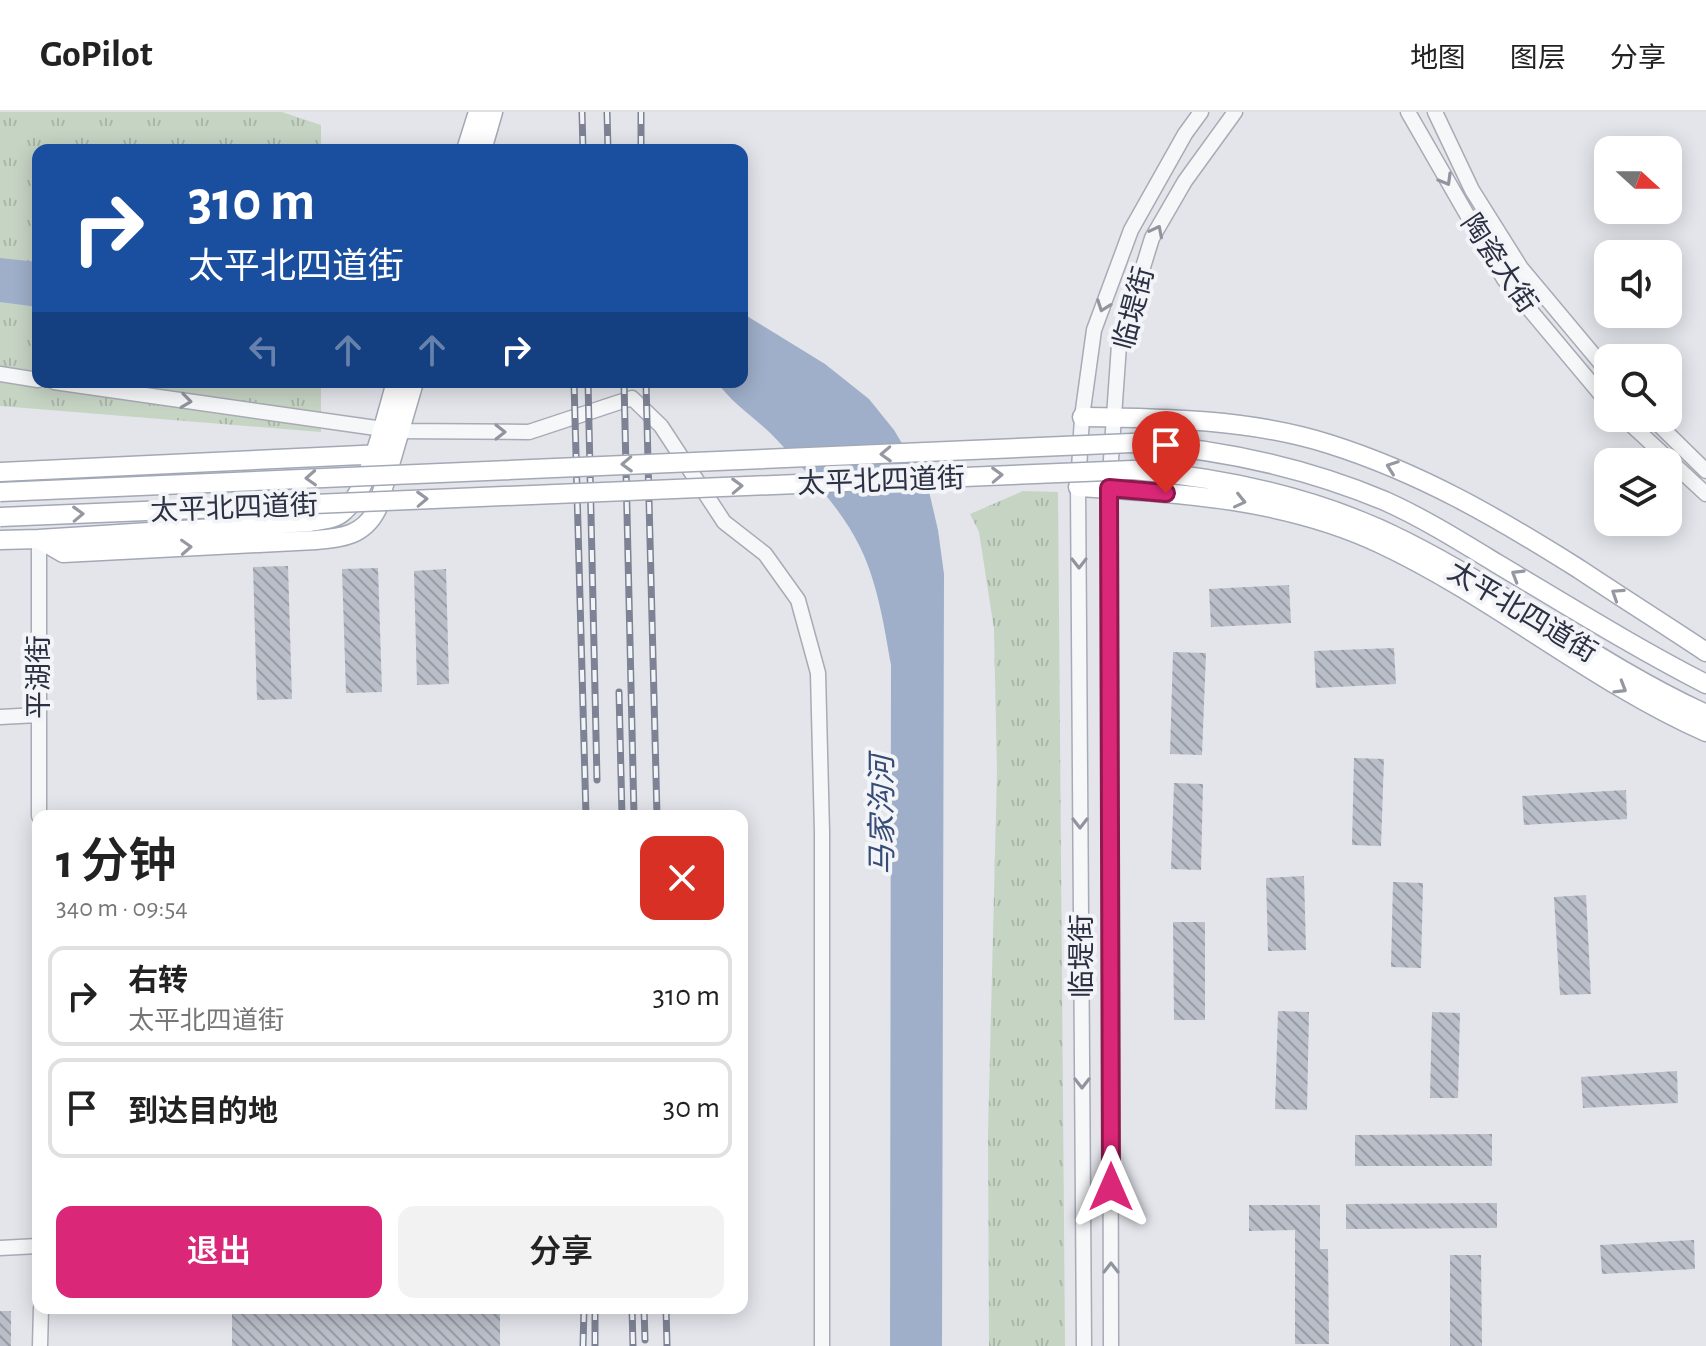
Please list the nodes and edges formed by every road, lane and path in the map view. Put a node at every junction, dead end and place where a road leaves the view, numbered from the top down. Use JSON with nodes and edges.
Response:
{"nodes":[{"id":1,"x":478,"y":112,"type":"edge"},
{"id":2,"x":493,"y":112,"type":"edge"},
{"id":3,"x":1201,"y":112,"type":"edge"},
{"id":4,"x":1235,"y":112,"type":"edge"},
{"id":5,"x":1408,"y":112,"type":"edge"},
{"id":6,"x":1435,"y":112,"type":"edge"},
{"id":7,"x":468,"y":144,"type":"edge"},
{"id":8,"x":484,"y":144,"type":"edge"},
{"id":9,"x":1594,"y":355,"type":"edge"},
{"id":10,"x":0,"y":374,"type":"edge"},
{"id":11,"x":32,"y":379,"type":"edge"},
{"id":12,"x":96,"y":388,"type":"edge"},
{"id":13,"x":394,"y":388,"type":"edge"},
{"id":14,"x":412,"y":388,"type":"edge"},
{"id":15,"x":1594,"y":390,"type":"edge"},
{"id":16,"x":1082,"y":417,"type":"junction"},
{"id":17,"x":1115,"y":417,"type":"junction"},
{"id":18,"x":381,"y":429,"type":"junction"},
{"id":19,"x":401,"y":431,"type":"junction"},
{"id":20,"x":1639,"y":432,"type":"edge"},
{"id":21,"x":1666,"y":432,"type":"edge"},
{"id":22,"x":394,"y":454,"type":"junction"},
{"id":23,"x":373,"y":455,"type":"junction"},
{"id":24,"x":1706,"y":471,"type":"edge"},
{"id":25,"x":0,"y":472,"type":"edge"},
{"id":26,"x":1078,"y":487,"type":"junction"},
{"id":27,"x":1109,"y":488,"type":"junction"},
{"id":28,"x":0,"y":492,"type":"edge"},
{"id":29,"x":1706,"y":494,"type":"edge"},
{"id":30,"x":0,"y":517,"type":"edge"},
{"id":31,"x":39,"y":539,"type":"junction"},
{"id":32,"x":0,"y":540,"type":"edge"},
{"id":33,"x":1706,"y":652,"type":"edge"},
{"id":34,"x":1706,"y":684,"type":"edge"},
{"id":35,"x":1706,"y":714,"type":"edge"},
{"id":36,"x":38,"y":715,"type":"junction"},
{"id":37,"x":0,"y":717,"type":"edge"},
{"id":38,"x":1706,"y":732,"type":"edge"},
{"id":39,"x":39,"y":810,"type":"edge"},
{"id":40,"x":32,"y":1246,"type":"edge"},
{"id":41,"x":0,"y":1248,"type":"edge"},
{"id":42,"x":41,"y":1314,"type":"edge"},
{"id":43,"x":40,"y":1346,"type":"edge"},
{"id":44,"x":822,"y":1346,"type":"edge"},
{"id":45,"x":1084,"y":1346,"type":"edge"},
{"id":46,"x":1111,"y":1346,"type":"edge"}],
"edges":[{"from":1,"to":7,"type":"main road"},
{"from":2,"to":8,"type":"main road"},
{"from":3,"to":16,"type":"street","name":"临堤街","one_way":true},
{"from":17,"to":4,"type":"street","name":"临堤街","one_way":true},
{"from":5,"to":15,"type":"street","name":"陶瓷大街","one_way":true},
{"from":6,"to":9,"type":"street","name":"陶瓷大街"},
{"from":10,"to":11,"type":"street"},
{"from":12,"to":18,"type":"street","one_way":true},
{"from":13,"to":18,"type":"main road"},
{"from":14,"to":19,"type":"main road"},
{"from":16,"to":17,"type":"main road"},
{"from":16,"to":26,"type":"street","name":"临堤街"},
{"from":17,"to":27,"type":"street","name":"临堤街"},
{"from":33,"to":17,"type":"main road","one_way":true},
{"from":18,"to":19,"type":"street"},
{"from":18,"to":23,"type":"main road"},
{"from":19,"to":22,"type":"main road"},
{"from":19,"to":44,"type":"street","one_way":true},
{"from":20,"to":29,"type":"street"},
{"from":21,"to":24,"type":"street"},
{"from":22,"to":23,"type":"main road"},
{"from":31,"to":22,"type":"main road","one_way":true},
{"from":23,"to":25,"type":"main road"},
{"from":23,"to":31,"type":"main road"},
{"from":26,"to":27,"type":"main road","name":"太平北四道街"},
{"from":26,"to":45,"type":"street","name":"临堤街","one_way":true},
{"from":27,"to":38,"type":"main road","name":"太平北四道街","one_way":true},
{"from":46,"to":27,"type":"street","name":"临堤街","one_way":true},
{"from":34,"to":28,"type":"main road","name":"太平北四道街","one_way":true,"bridge":true},
{"from":30,"to":35,"type":"main road","name":"太平北四道街","one_way":true,"bridge":true},
{"from":31,"to":32,"type":"main road"},
{"from":31,"to":36,"type":"street","name":"平湖街"},
{"from":36,"to":37,"type":"street"},
{"from":36,"to":39,"type":"street","name":"平湖街"},
{"from":40,"to":41,"type":"street"},
{"from":42,"to":43,"type":"street"}]}
